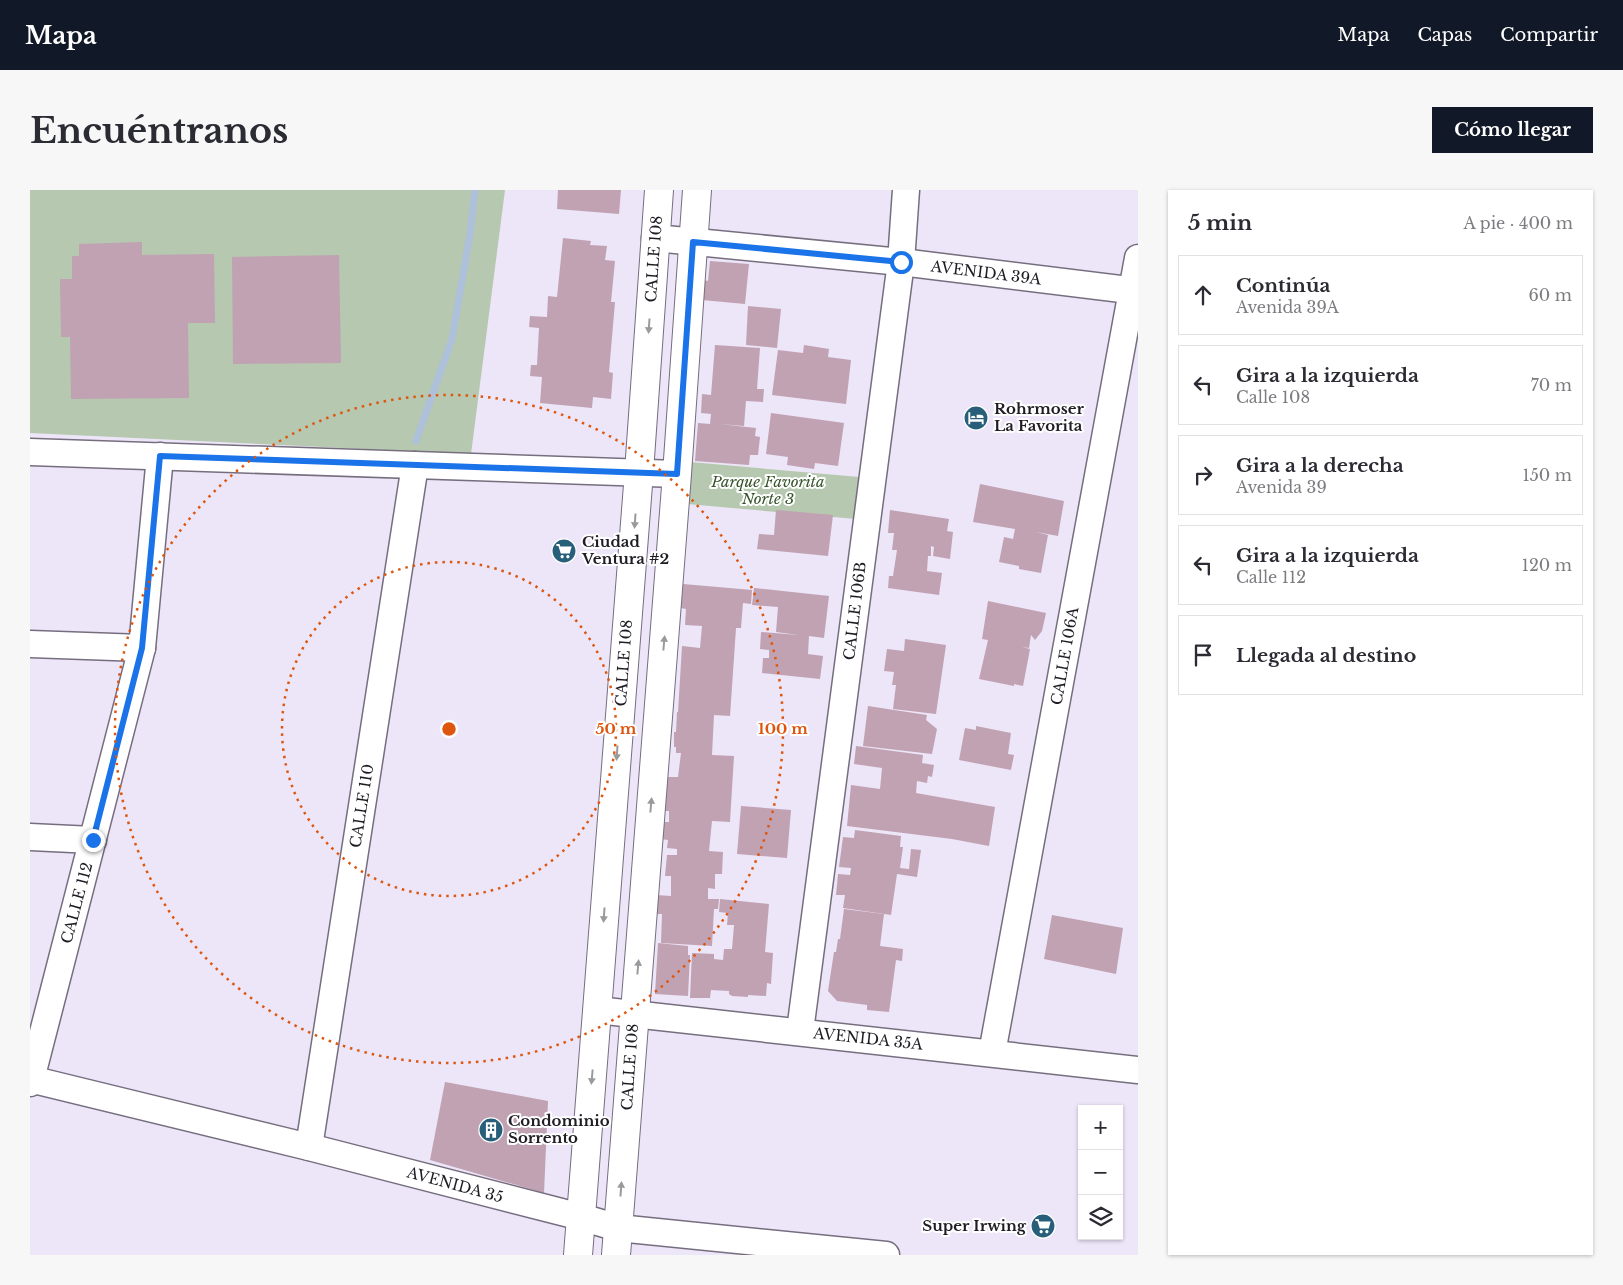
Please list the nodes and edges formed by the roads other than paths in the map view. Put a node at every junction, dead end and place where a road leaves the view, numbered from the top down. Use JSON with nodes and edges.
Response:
{"nodes":[{"id":1,"x":659,"y":190,"type":"edge"},
{"id":2,"x":697,"y":190,"type":"edge"},
{"id":3,"x":906,"y":190,"type":"edge"},
{"id":4,"x":655,"y":238,"type":"junction"},
{"id":5,"x":693,"y":242,"type":"junction"},
{"id":6,"x":1138,"y":258,"type":"edge"},
{"id":7,"x":901,"y":262,"type":"junction"},
{"id":8,"x":1135,"y":291,"type":"edge"},
{"id":9,"x":30,"y":452,"type":"edge"},
{"id":10,"x":160,"y":456,"type":"junction"},
{"id":11,"x":415,"y":465,"type":"junction"},
{"id":12,"x":639,"y":472,"type":"junction"},
{"id":13,"x":677,"y":474,"type":"junction"},
{"id":14,"x":30,"y":644,"type":"edge"},
{"id":15,"x":142,"y":648,"type":"junction"},
{"id":16,"x":30,"y":837,"type":"edge"},
{"id":17,"x":93,"y":840,"type":"junction"},
{"id":18,"x":597,"y":1010,"type":"junction"},
{"id":19,"x":634,"y":1015,"type":"junction"},
{"id":20,"x":800,"y":1031,"type":"junction"},
{"id":21,"x":992,"y":1053,"type":"junction"},
{"id":22,"x":1138,"y":1070,"type":"edge"},
{"id":23,"x":30,"y":1081,"type":"edge"},
{"id":24,"x":309,"y":1147,"type":"junction"},
{"id":25,"x":580,"y":1217,"type":"junction"},
{"id":26,"x":618,"y":1228,"type":"junction"},
{"id":27,"x":578,"y":1255,"type":"edge"},
{"id":28,"x":616,"y":1255,"type":"edge"},
{"id":29,"x":886,"y":1255,"type":"edge"}],
"edges":[{"from":1,"to":4,"type":"main road","name":"CALLE 108"},
{"from":2,"to":5,"type":"main road","name":"CALLE 108"},
{"from":3,"to":7,"type":"street","name":"CALLE 106B"},
{"from":4,"to":5,"type":"street","name":"AVENIDA 39A"},
{"from":4,"to":12,"type":"main road","name":"CALLE 108","one_way":true},
{"from":5,"to":7,"type":"street","name":"AVENIDA 39A"},
{"from":5,"to":13,"type":"main road","name":"CALLE 108"},
{"from":6,"to":8,"type":"street","name":"CALLE 106A"},
{"from":7,"to":8,"type":"street","name":"AVENIDA 39A"},
{"from":7,"to":20,"type":"street","name":"CALLE 106B"},
{"from":8,"to":21,"type":"street","name":"CALLE 106A"},
{"from":9,"to":10,"type":"street"},
{"from":10,"to":11,"type":"street"},
{"from":10,"to":15,"type":"street","name":"CALLE 112"},
{"from":11,"to":12,"type":"street"},
{"from":11,"to":24,"type":"street","name":"CALLE 110"},
{"from":12,"to":13,"type":"street"},
{"from":12,"to":18,"type":"main road","name":"CALLE 108","one_way":true},
{"from":19,"to":13,"type":"main road","name":"CALLE 108","one_way":true},
{"from":14,"to":15,"type":"street"},
{"from":15,"to":17,"type":"street","name":"CALLE 112"},
{"from":16,"to":17,"type":"street"},
{"from":17,"to":23,"type":"street","name":"CALLE 112"},
{"from":18,"to":19,"type":"street","name":"AVENIDA 35A"},
{"from":18,"to":25,"type":"main road","name":"CALLE 108","one_way":true},
{"from":19,"to":20,"type":"street","name":"AVENIDA 35A"},
{"from":26,"to":19,"type":"main road","name":"CALLE 108","one_way":true},
{"from":20,"to":21,"type":"street","name":"AVENIDA 35A"},
{"from":21,"to":22,"type":"street","name":"AVENIDA 35A"},
{"from":23,"to":24,"type":"street","name":"AVENIDA 35"},
{"from":24,"to":25,"type":"street","name":"AVENIDA 35"},
{"from":25,"to":26,"type":"street","name":"AVENIDA 35"},
{"from":25,"to":27,"type":"main road","name":"CALLE 108"},
{"from":26,"to":28,"type":"main road","name":"CALLE 108"},
{"from":26,"to":29,"type":"street","name":"AVENIDA 35"}]}
